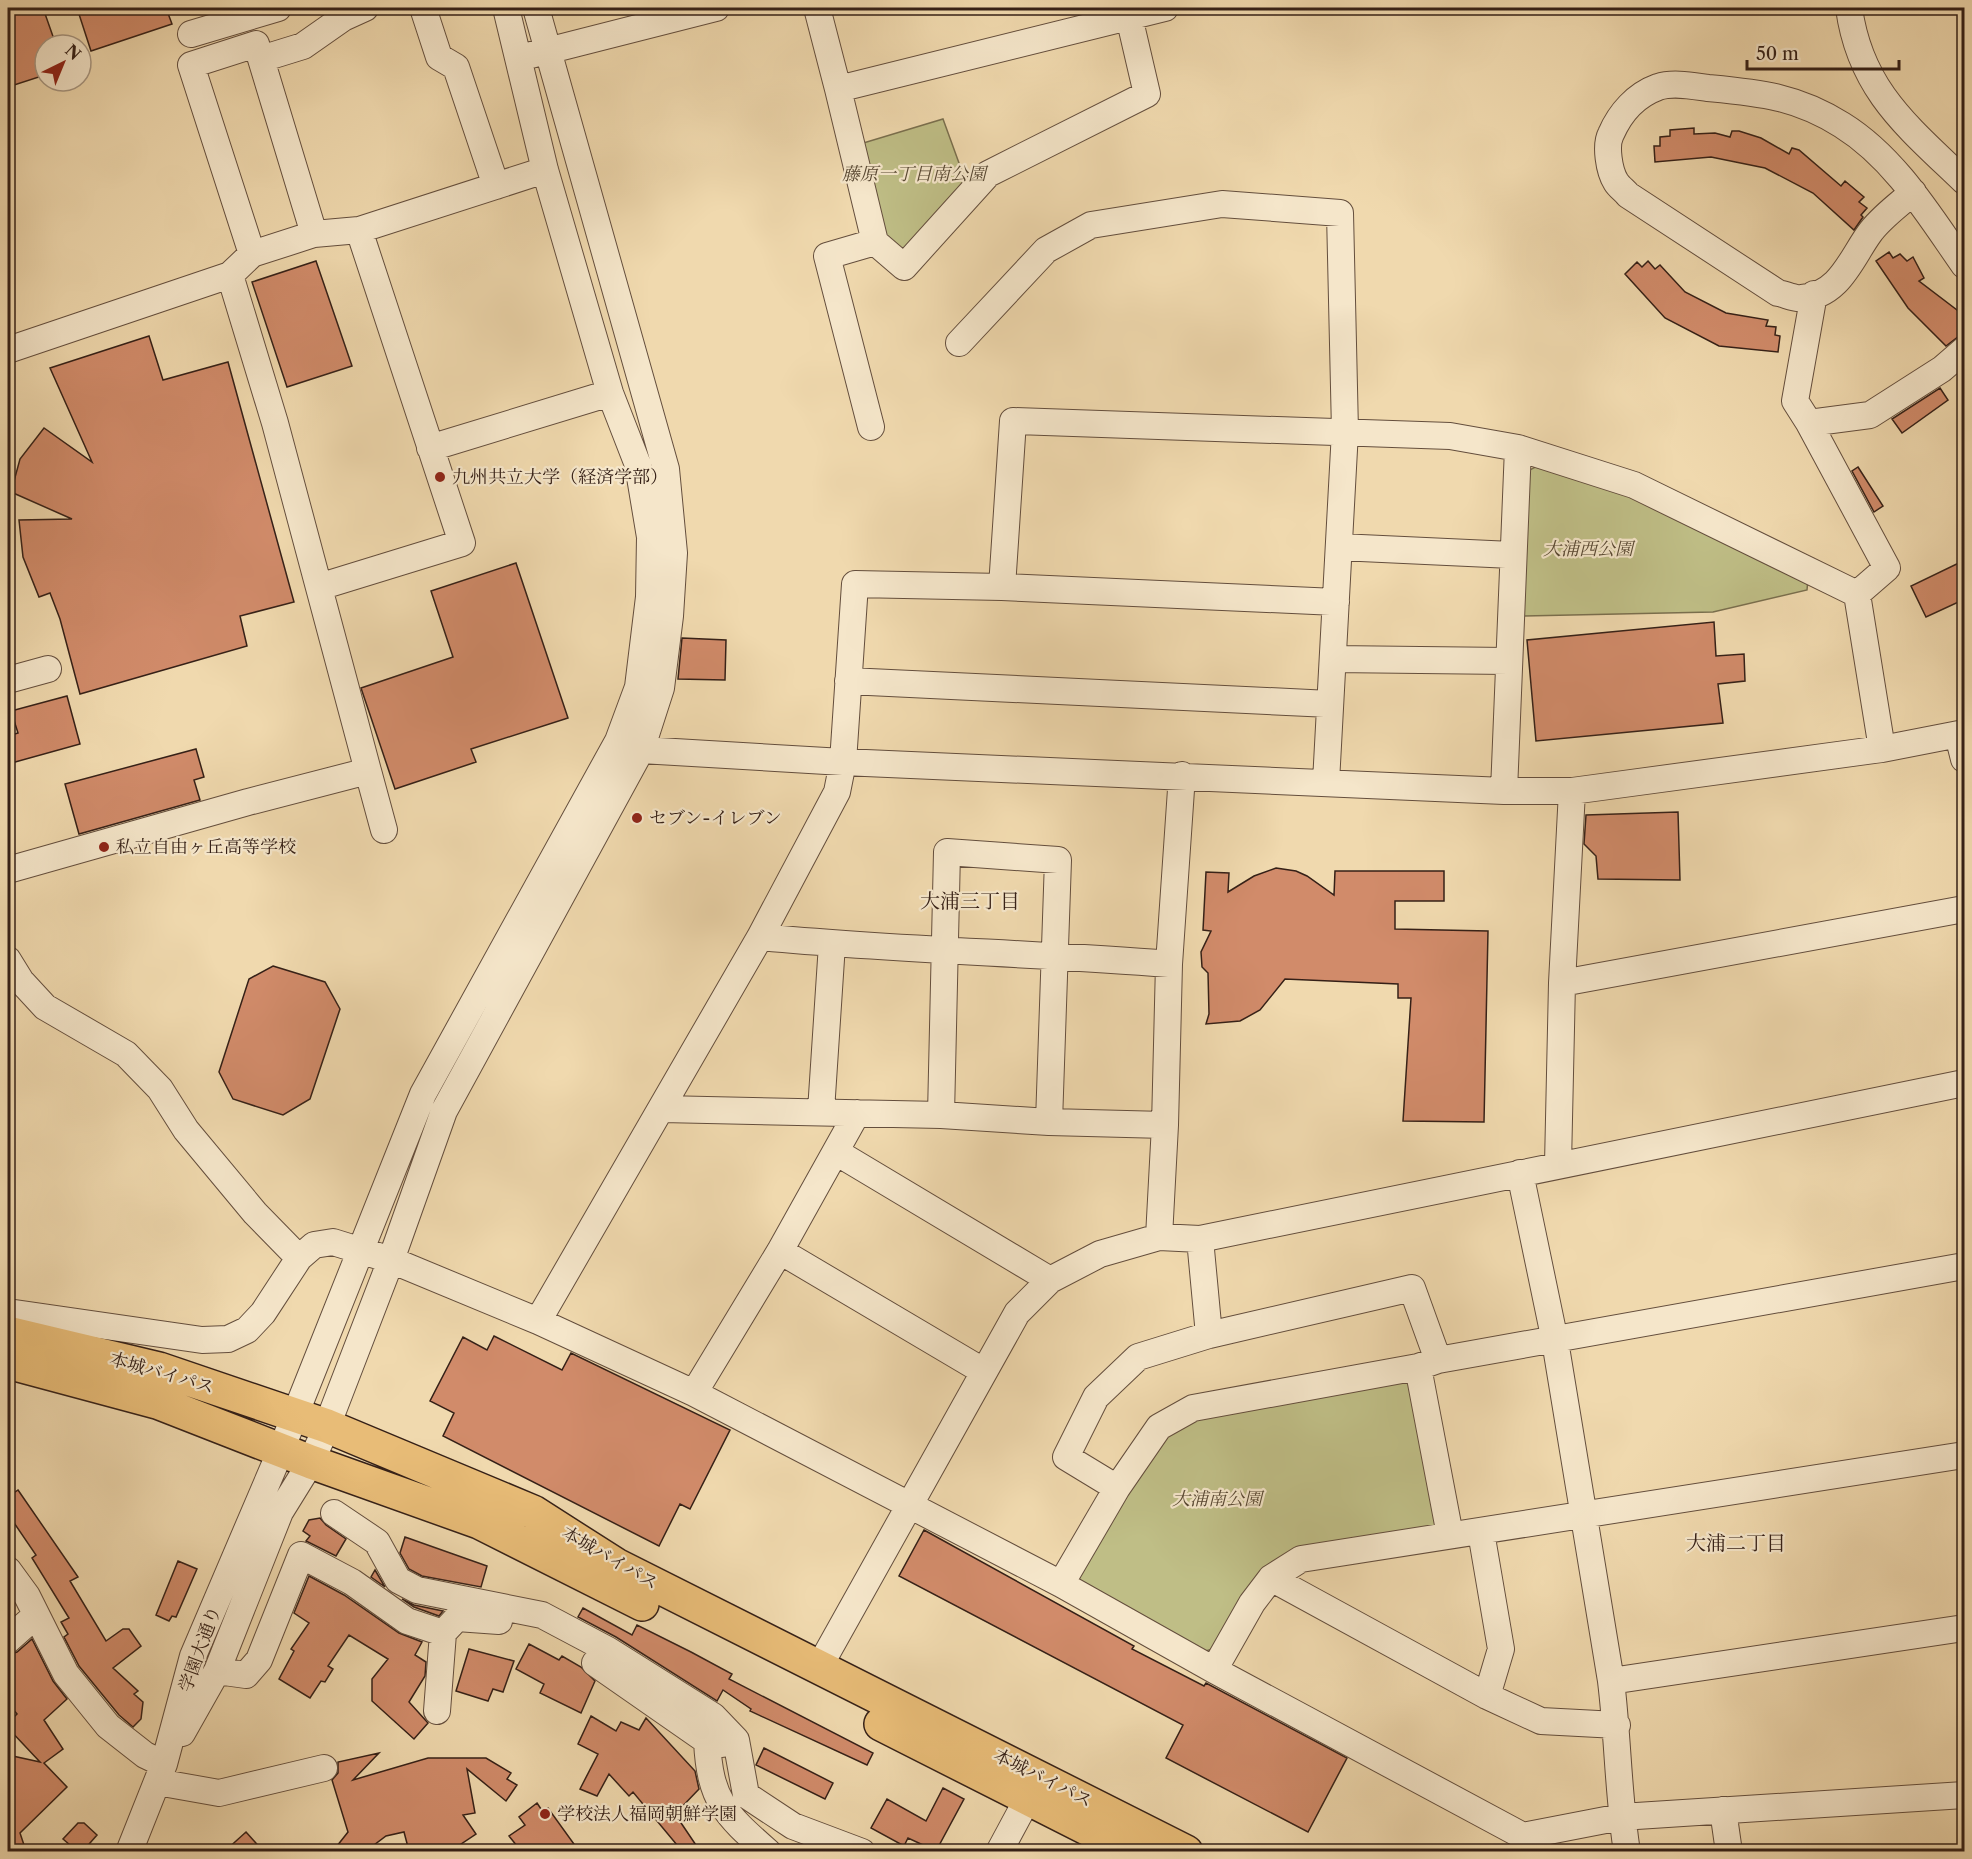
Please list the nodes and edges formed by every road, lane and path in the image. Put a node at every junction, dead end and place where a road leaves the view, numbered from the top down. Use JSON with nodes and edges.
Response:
{"nodes":[{"id":1,"x":278,"y":8,"type":"edge"},
{"id":2,"x":365,"y":8,"type":"edge"},
{"id":3,"x":423,"y":8,"type":"edge"},
{"id":4,"x":506,"y":8,"type":"edge"},
{"id":5,"x":536,"y":8,"type":"edge"},
{"id":6,"x":716,"y":8,"type":"edge"},
{"id":7,"x":817,"y":8,"type":"edge"},
{"id":8,"x":1165,"y":8,"type":"edge"},
{"id":9,"x":1849,"y":8,"type":"edge"},
{"id":10,"x":1128,"y":12,"type":"edge"},
{"id":11,"x":191,"y":34,"type":"dead end"},
{"id":12,"x":546,"y":51,"type":"junction"},
{"id":13,"x":261,"y":59,"type":"junction"},
{"id":14,"x":517,"y":59,"type":"junction"},
{"id":15,"x":838,"y":89,"type":"junction"},
{"id":16,"x":546,"y":170,"type":"junction"},
{"id":17,"x":1965,"y":181,"type":"edge"},
{"id":18,"x":496,"y":186,"type":"junction"},
{"id":19,"x":1913,"y":192,"type":"junction"},
{"id":20,"x":359,"y":230,"type":"junction"},
{"id":21,"x":314,"y":234,"type":"junction"},
{"id":22,"x":874,"y":242,"type":"junction"},
{"id":23,"x":252,"y":254,"type":"junction"},
{"id":24,"x":1965,"y":264,"type":"edge"},
{"id":25,"x":230,"y":275,"type":"junction"},
{"id":26,"x":1814,"y":294,"type":"junction"},
{"id":27,"x":959,"y":343,"type":"dead end"},
{"id":28,"x":8,"y":350,"type":"edge"},
{"id":29,"x":1965,"y":350,"type":"edge"},
{"id":30,"x":610,"y":393,"type":"junction"},
{"id":31,"x":1809,"y":423,"type":"junction"},
{"id":32,"x":871,"y":427,"type":"dead end"},
{"id":33,"x":1346,"y":431,"type":"junction"},
{"id":34,"x":430,"y":448,"type":"junction"},
{"id":35,"x":1518,"y":448,"type":"junction"},
{"id":36,"x":1339,"y":547,"type":"junction"},
{"id":37,"x":1512,"y":555,"type":"junction"},
{"id":38,"x":319,"y":587,"type":"junction"},
{"id":39,"x":1002,"y":587,"type":"junction"},
{"id":40,"x":1857,"y":594,"type":"junction"},
{"id":41,"x":1336,"y":602,"type":"junction"},
{"id":42,"x":1333,"y":659,"type":"junction"},
{"id":43,"x":1509,"y":661,"type":"junction"},
{"id":44,"x":48,"y":669,"type":"dead end"},
{"id":45,"x":8,"y":680,"type":"edge"},
{"id":46,"x":848,"y":681,"type":"junction"},
{"id":47,"x":1330,"y":704,"type":"junction"},
{"id":48,"x":1962,"y":742,"type":"edge"},
{"id":49,"x":630,"y":746,"type":"junction"},
{"id":50,"x":1882,"y":749,"type":"junction"},
{"id":51,"x":843,"y":762,"type":"junction"},
{"id":52,"x":368,"y":771,"type":"junction"},
{"id":53,"x":1182,"y":775,"type":"junction"},
{"id":54,"x":1326,"y":782,"type":"junction"},
{"id":55,"x":1504,"y":791,"type":"junction"},
{"id":56,"x":1572,"y":791,"type":"junction"},
{"id":57,"x":384,"y":830,"type":"dead end"},
{"id":58,"x":8,"y":870,"type":"edge"},
{"id":59,"x":1965,"y":909,"type":"edge"},
{"id":60,"x":760,"y":937,"type":"junction"},
{"id":61,"x":832,"y":944,"type":"junction"},
{"id":62,"x":944,"y":948,"type":"junction"},
{"id":63,"x":1054,"y":955,"type":"junction"},
{"id":64,"x":8,"y":960,"type":"edge"},
{"id":65,"x":1169,"y":964,"type":"junction"},
{"id":66,"x":1562,"y":983,"type":"junction"},
{"id":67,"x":1965,"y":1083,"type":"edge"},
{"id":68,"x":662,"y":1109,"type":"junction"},
{"id":69,"x":821,"y":1112,"type":"junction"},
{"id":70,"x":857,"y":1113,"type":"junction"},
{"id":71,"x":941,"y":1115,"type":"junction"},
{"id":72,"x":1049,"y":1122,"type":"junction"},
{"id":73,"x":1165,"y":1125,"type":"junction"},
{"id":74,"x":836,"y":1152,"type":"junction"},
{"id":75,"x":1558,"y":1164,"type":"junction"},
{"id":76,"x":1520,"y":1173,"type":"junction"},
{"id":77,"x":1159,"y":1237,"type":"junction"},
{"id":78,"x":1200,"y":1239,"type":"junction"},
{"id":79,"x":360,"y":1251,"type":"junction"},
{"id":80,"x":780,"y":1251,"type":"junction"},
{"id":81,"x":299,"y":1258,"type":"junction"},
{"id":82,"x":391,"y":1260,"type":"junction"},
{"id":83,"x":1965,"y":1266,"type":"edge"},
{"id":84,"x":1050,"y":1280,"type":"junction"},
{"id":85,"x":8,"y":1312,"type":"edge"},
{"id":86,"x":537,"y":1321,"type":"junction"},
{"id":87,"x":8,"y":1333,"type":"edge"},
{"id":88,"x":1209,"y":1335,"type":"junction"},
{"id":89,"x":1555,"y":1341,"type":"junction"},
{"id":90,"x":8,"y":1362,"type":"edge"},
{"id":91,"x":1428,"y":1364,"type":"junction"},
{"id":92,"x":983,"y":1371,"type":"junction"},
{"id":93,"x":694,"y":1393,"type":"junction"},
{"id":94,"x":294,"y":1415,"type":"junction"},
{"id":95,"x":327,"y":1426,"type":"junction"},
{"id":96,"x":281,"y":1450,"type":"junction"},
{"id":97,"x":1965,"y":1455,"type":"edge"},
{"id":98,"x":310,"y":1462,"type":"junction"},
{"id":99,"x":1117,"y":1488,"type":"junction"},
{"id":100,"x":908,"y":1505,"type":"junction"},
{"id":101,"x":334,"y":1513,"type":"dead end"},
{"id":102,"x":1583,"y":1516,"type":"junction"},
{"id":103,"x":1481,"y":1532,"type":"junction"},
{"id":104,"x":1450,"y":1535,"type":"junction"},
{"id":105,"x":8,"y":1570,"type":"edge"},
{"id":106,"x":1271,"y":1578,"type":"junction"},
{"id":107,"x":1061,"y":1584,"type":"junction"},
{"id":108,"x":36,"y":1616,"type":"junction"},
{"id":109,"x":1965,"y":1628,"type":"edge"},
{"id":110,"x":443,"y":1633,"type":"junction"},
{"id":111,"x":8,"y":1640,"type":"edge"},
{"id":112,"x":818,"y":1669,"type":"junction"},
{"id":113,"x":1214,"y":1670,"type":"junction"},
{"id":114,"x":217,"y":1671,"type":"junction"},
{"id":115,"x":1611,"y":1682,"type":"junction"},
{"id":116,"x":1487,"y":1696,"type":"junction"},
{"id":117,"x":437,"y":1711,"type":"dead end"},
{"id":118,"x":1617,"y":1725,"type":"junction"},
{"id":119,"x":707,"y":1742,"type":"junction"},
{"id":120,"x":738,"y":1750,"type":"junction"},
{"id":121,"x":324,"y":1768,"type":"dead end"},
{"id":122,"x":160,"y":1773,"type":"junction"},
{"id":123,"x":1965,"y":1795,"type":"edge"},
{"id":124,"x":1028,"y":1798,"type":"junction"},
{"id":125,"x":1723,"y":1810,"type":"junction"},
{"id":126,"x":1621,"y":1817,"type":"junction"},
{"id":127,"x":129,"y":1851,"type":"edge"},
{"id":128,"x":768,"y":1851,"type":"edge"},
{"id":129,"x":862,"y":1851,"type":"edge"},
{"id":130,"x":999,"y":1851,"type":"edge"},
{"id":131,"x":1134,"y":1851,"type":"edge"},
{"id":132,"x":1186,"y":1851,"type":"edge"},
{"id":133,"x":1627,"y":1851,"type":"edge"},
{"id":134,"x":1729,"y":1851,"type":"edge"}],
"edges":[{"from":1,"to":11,"type":"street"},
{"from":2,"to":13,"type":"street"},
{"from":3,"to":18,"type":"street"},
{"from":4,"to":14,"type":"street"},
{"from":5,"to":12,"type":"street"},
{"from":6,"to":12,"type":"street"},
{"from":7,"to":15,"type":"street"},
{"from":8,"to":10,"type":"street"},
{"from":9,"to":17,"type":"street"},
{"from":10,"to":15,"type":"street"},
{"from":10,"to":22,"type":"street"},
{"from":12,"to":14,"type":"street"},
{"from":12,"to":49,"type":"street"},
{"from":13,"to":21,"type":"street"},
{"from":13,"to":23,"type":"street"},
{"from":14,"to":16,"type":"street"},
{"from":15,"to":22,"type":"street"},
{"from":16,"to":18,"type":"street"},
{"from":16,"to":30,"type":"street"},
{"from":18,"to":20,"type":"street"},
{"from":19,"to":24,"type":"street"},
{"from":19,"to":26,"type":"street"},
{"from":19,"to":26,"type":"street"},
{"from":20,"to":21,"type":"street"},
{"from":20,"to":34,"type":"street"},
{"from":21,"to":23,"type":"street"},
{"from":22,"to":32,"type":"street"},
{"from":23,"to":25,"type":"street"},
{"from":25,"to":28,"type":"street"},
{"from":25,"to":38,"type":"street"},
{"from":26,"to":31,"type":"street"},
{"from":27,"to":33,"type":"street"},
{"from":29,"to":31,"type":"street"},
{"from":30,"to":34,"type":"street"},
{"from":30,"to":49,"type":"street"},
{"from":31,"to":40,"type":"street"},
{"from":33,"to":35,"type":"street"},
{"from":33,"to":36,"type":"street"},
{"from":33,"to":39,"type":"street"},
{"from":34,"to":38,"type":"street"},
{"from":35,"to":37,"type":"street"},
{"from":35,"to":40,"type":"street"},
{"from":36,"to":37,"type":"street"},
{"from":36,"to":41,"type":"street"},
{"from":37,"to":43,"type":"street"},
{"from":38,"to":52,"type":"street"},
{"from":39,"to":41,"type":"street"},
{"from":39,"to":46,"type":"street"},
{"from":40,"to":50,"type":"street"},
{"from":41,"to":42,"type":"street"},
{"from":42,"to":43,"type":"street"},
{"from":42,"to":47,"type":"street"},
{"from":43,"to":55,"type":"street"},
{"from":44,"to":45,"type":"street"},
{"from":46,"to":47,"type":"street"},
{"from":46,"to":51,"type":"street"},
{"from":47,"to":54,"type":"street"},
{"from":48,"to":50,"type":"street"},
{"from":49,"to":51,"type":"street"},
{"from":49,"to":79,"type":"street","name":"学園大通り"},
{"from":49,"to":82,"type":"street"},
{"from":50,"to":56,"type":"street"},
{"from":51,"to":53,"type":"street"},
{"from":51,"to":60,"type":"street"},
{"from":52,"to":57,"type":"street"},
{"from":52,"to":58,"type":"street"},
{"from":53,"to":54,"type":"street"},
{"from":53,"to":65,"type":"street"},
{"from":54,"to":55,"type":"street"},
{"from":55,"to":56,"type":"street"},
{"from":56,"to":66,"type":"street"},
{"from":59,"to":66,"type":"street"},
{"from":60,"to":61,"type":"street"},
{"from":60,"to":68,"type":"street"},
{"from":61,"to":62,"type":"street"},
{"from":61,"to":69,"type":"street"},
{"from":62,"to":63,"type":"street"},
{"from":62,"to":63,"type":"street"},
{"from":62,"to":71,"type":"street"},
{"from":63,"to":65,"type":"street"},
{"from":63,"to":72,"type":"street"},
{"from":64,"to":81,"type":"street"},
{"from":65,"to":73,"type":"street"},
{"from":66,"to":75,"type":"street"},
{"from":67,"to":75,"type":"street"},
{"from":68,"to":69,"type":"street"},
{"from":68,"to":86,"type":"street"},
{"from":69,"to":70,"type":"street"},
{"from":70,"to":71,"type":"street"},
{"from":70,"to":74,"type":"street"},
{"from":71,"to":72,"type":"street"},
{"from":72,"to":73,"type":"street"},
{"from":73,"to":77,"type":"street"},
{"from":74,"to":80,"type":"street"},
{"from":74,"to":84,"type":"street"},
{"from":75,"to":76,"type":"street"},
{"from":76,"to":78,"type":"street"},
{"from":76,"to":89,"type":"street"},
{"from":77,"to":78,"type":"street"},
{"from":77,"to":84,"type":"street"},
{"from":78,"to":88,"type":"street"},
{"from":79,"to":81,"type":"street"},
{"from":79,"to":82,"type":"street"},
{"from":79,"to":94,"type":"street","name":"学園大通り"},
{"from":80,"to":92,"type":"street"},
{"from":80,"to":93,"type":"street"},
{"from":81,"to":85,"type":"street"},
{"from":82,"to":86,"type":"street"},
{"from":82,"to":95,"type":"street"},
{"from":83,"to":89,"type":"street"},
{"from":84,"to":92,"type":"street"},
{"from":86,"to":93,"type":"street"},
{"from":87,"to":94,"type":"highway","name":"本城バイパス"},
{"from":88,"to":91,"type":"street"},
{"from":88,"to":99,"type":"street"},
{"from":89,"to":91,"type":"street"},
{"from":89,"to":102,"type":"street"},
{"from":90,"to":96,"type":"highway","name":"本城バイパス"},
{"from":91,"to":99,"type":"street"},
{"from":91,"to":104,"type":"street"},
{"from":92,"to":100,"type":"street"},
{"from":93,"to":100,"type":"street"},
{"from":94,"to":95,"type":"highway","name":"本城バイパス"},
{"from":94,"to":96,"type":"street","name":"学園大通り"},
{"from":95,"to":98,"type":"street"},
{"from":95,"to":112,"type":"highway","name":"本城バイパス"},
{"from":96,"to":98,"type":"highway","name":"本城バイパス"},
{"from":96,"to":122,"type":"street","name":"学園大通り"},
{"from":97,"to":102,"type":"street"},
{"from":98,"to":114,"type":"street"},
{"from":98,"to":124,"type":"highway","name":"本城バイパス"},
{"from":99,"to":107,"type":"street"},
{"from":100,"to":107,"type":"street"},
{"from":100,"to":112,"type":"street"},
{"from":101,"to":120,"type":"street"},
{"from":102,"to":103,"type":"street"},
{"from":102,"to":115,"type":"street"},
{"from":103,"to":104,"type":"street"},
{"from":103,"to":116,"type":"street"},
{"from":104,"to":106,"type":"street"},
{"from":105,"to":108,"type":"street"},
{"from":106,"to":113,"type":"street"},
{"from":106,"to":116,"type":"street"},
{"from":107,"to":113,"type":"street"},
{"from":108,"to":111,"type":"street"},
{"from":108,"to":122,"type":"street"},
{"from":109,"to":115,"type":"street"},
{"from":110,"to":114,"type":"street"},
{"from":110,"to":117,"type":"street"},
{"from":110,"to":119,"type":"street"},
{"from":112,"to":132,"type":"highway","name":"本城バイパス"},
{"from":113,"to":126,"type":"street"},
{"from":114,"to":122,"type":"street"},
{"from":115,"to":118,"type":"street"},
{"from":116,"to":118,"type":"street"},
{"from":118,"to":126,"type":"street"},
{"from":119,"to":120,"type":"street"},
{"from":119,"to":128,"type":"street"},
{"from":120,"to":129,"type":"street"},
{"from":121,"to":122,"type":"street"},
{"from":122,"to":127,"type":"street","name":"学園大通り"},
{"from":123,"to":125,"type":"street"},
{"from":124,"to":130,"type":"street"},
{"from":124,"to":131,"type":"highway","name":"本城バイパス"},
{"from":125,"to":126,"type":"street"},
{"from":125,"to":134,"type":"street"},
{"from":126,"to":133,"type":"street"}]}
